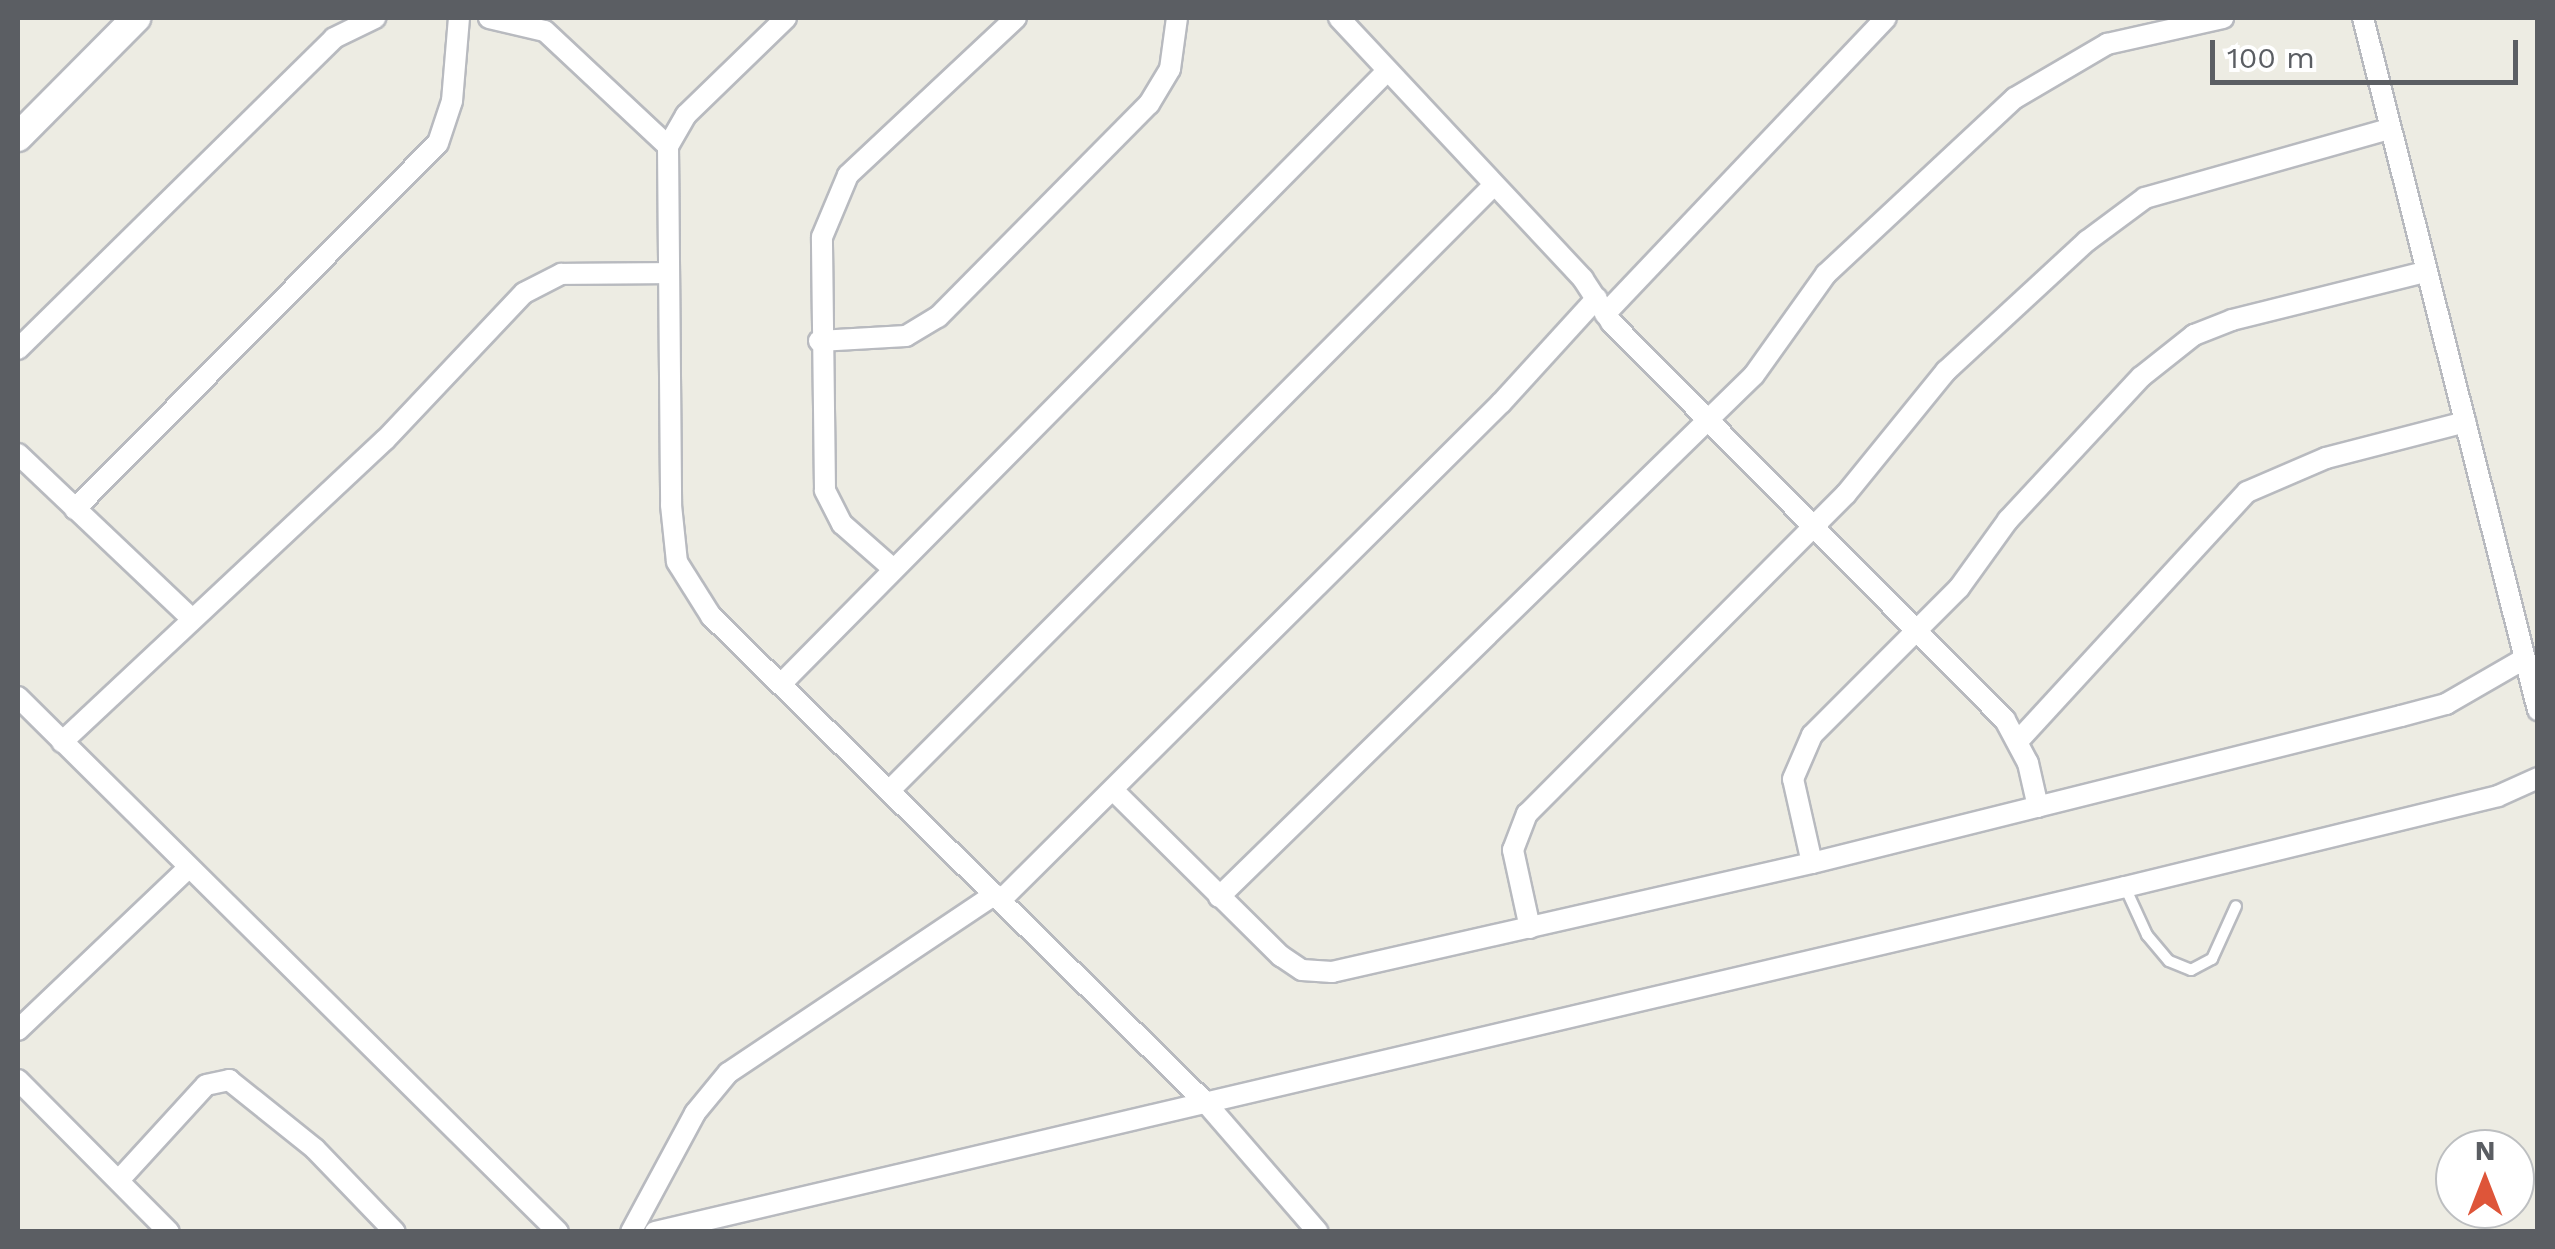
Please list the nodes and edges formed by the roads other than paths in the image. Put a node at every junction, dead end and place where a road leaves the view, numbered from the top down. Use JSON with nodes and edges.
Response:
{"nodes":[{"id":1,"x":136,"y":18,"type":"edge"},
{"id":2,"x":374,"y":18,"type":"edge"},
{"id":3,"x":459,"y":18,"type":"edge"},
{"id":4,"x":488,"y":18,"type":"edge"},
{"id":5,"x":786,"y":18,"type":"edge"},
{"id":6,"x":1016,"y":18,"type":"edge"},
{"id":7,"x":1177,"y":18,"type":"edge"},
{"id":8,"x":1339,"y":18,"type":"edge"},
{"id":9,"x":1886,"y":18,"type":"edge"},
{"id":10,"x":2224,"y":18,"type":"edge"},
{"id":11,"x":2363,"y":18,"type":"edge"},
{"id":12,"x":1386,"y":71,"type":"junction"},
{"id":13,"x":2389,"y":128,"type":"junction"},
{"id":14,"x":18,"y":137,"type":"edge"},
{"id":15,"x":668,"y":146,"type":"junction"},
{"id":16,"x":1494,"y":186,"type":"junction"},
{"id":17,"x":668,"y":272,"type":"junction"},
{"id":18,"x":2425,"y":272,"type":"junction"},
{"id":19,"x":1601,"y":306,"type":"junction"},
{"id":20,"x":819,"y":341,"type":"junction"},
{"id":21,"x":18,"y":349,"type":"edge"},
{"id":22,"x":1707,"y":417,"type":"junction"},
{"id":23,"x":2465,"y":422,"type":"junction"},
{"id":24,"x":18,"y":454,"type":"edge"},
{"id":25,"x":75,"y":510,"type":"junction"},
{"id":26,"x":1814,"y":525,"type":"junction"},
{"id":27,"x":891,"y":567,"type":"junction"},
{"id":28,"x":192,"y":619,"type":"junction"},
{"id":29,"x":1916,"y":632,"type":"junction"},
{"id":30,"x":2524,"y":659,"type":"junction"},
{"id":31,"x":782,"y":684,"type":"junction"},
{"id":32,"x":18,"y":696,"type":"edge"},
{"id":33,"x":2538,"y":710,"type":"edge"},
{"id":34,"x":2018,"y":741,"type":"junction"},
{"id":35,"x":62,"y":742,"type":"junction"},
{"id":36,"x":2538,"y":778,"type":"edge"},
{"id":37,"x":892,"y":788,"type":"junction"},
{"id":38,"x":1114,"y":791,"type":"junction"},
{"id":39,"x":2038,"y":807,"type":"junction"},
{"id":40,"x":1812,"y":864,"type":"junction"},
{"id":41,"x":188,"y":868,"type":"junction"},
{"id":42,"x":2125,"y":887,"type":"junction"},
{"id":43,"x":998,"y":897,"type":"junction"},
{"id":44,"x":1220,"y":897,"type":"junction"},
{"id":45,"x":2236,"y":906,"type":"dead end"},
{"id":46,"x":1530,"y":928,"type":"junction"},
{"id":47,"x":18,"y":1030,"type":"edge"},
{"id":48,"x":18,"y":1080,"type":"edge"},
{"id":49,"x":1206,"y":1104,"type":"junction"},
{"id":50,"x":120,"y":1179,"type":"junction"},
{"id":51,"x":1314,"y":1230,"type":"edge"},
{"id":52,"x":169,"y":1232,"type":"edge"},
{"id":53,"x":395,"y":1232,"type":"edge"},
{"id":54,"x":558,"y":1232,"type":"edge"},
{"id":55,"x":631,"y":1232,"type":"edge"},
{"id":56,"x":654,"y":1232,"type":"edge"}],
"edges":[{"from":1,"to":14,"type":"street"},
{"from":2,"to":21,"type":"street"},
{"from":3,"to":25,"type":"street"},
{"from":4,"to":15,"type":"street"},
{"from":5,"to":15,"type":"street"},
{"from":6,"to":20,"type":"street"},
{"from":7,"to":20,"type":"street"},
{"from":8,"to":12,"type":"street"},
{"from":9,"to":19,"type":"street"},
{"from":10,"to":22,"type":"street"},
{"from":11,"to":13,"type":"street"},
{"from":12,"to":16,"type":"street"},
{"from":12,"to":27,"type":"street"},
{"from":13,"to":18,"type":"street"},
{"from":13,"to":26,"type":"street"},
{"from":15,"to":17,"type":"street"},
{"from":16,"to":19,"type":"street"},
{"from":16,"to":37,"type":"street"},
{"from":17,"to":28,"type":"street"},
{"from":17,"to":31,"type":"street"},
{"from":18,"to":23,"type":"street"},
{"from":18,"to":29,"type":"street"},
{"from":19,"to":22,"type":"street"},
{"from":19,"to":38,"type":"street"},
{"from":20,"to":27,"type":"street"},
{"from":22,"to":26,"type":"street"},
{"from":22,"to":44,"type":"street"},
{"from":23,"to":30,"type":"street"},
{"from":23,"to":34,"type":"street"},
{"from":24,"to":25,"type":"street"},
{"from":25,"to":28,"type":"street"},
{"from":26,"to":29,"type":"street"},
{"from":26,"to":46,"type":"street"},
{"from":27,"to":31,"type":"street"},
{"from":28,"to":35,"type":"street"},
{"from":29,"to":34,"type":"street"},
{"from":29,"to":40,"type":"street"},
{"from":30,"to":33,"type":"street"},
{"from":30,"to":39,"type":"street"},
{"from":31,"to":37,"type":"street"},
{"from":32,"to":35,"type":"street"},
{"from":34,"to":39,"type":"street"},
{"from":35,"to":41,"type":"street"},
{"from":36,"to":42,"type":"street"},
{"from":37,"to":43,"type":"street"},
{"from":38,"to":43,"type":"street"},
{"from":38,"to":44,"type":"street"},
{"from":39,"to":40,"type":"street"},
{"from":40,"to":46,"type":"street"},
{"from":41,"to":47,"type":"street"},
{"from":41,"to":54,"type":"street"},
{"from":42,"to":45,"type":"lane"},
{"from":42,"to":49,"type":"street"},
{"from":43,"to":49,"type":"street"},
{"from":43,"to":55,"type":"street"},
{"from":44,"to":46,"type":"street"},
{"from":48,"to":50,"type":"street"},
{"from":49,"to":51,"type":"street"},
{"from":49,"to":56,"type":"street"},
{"from":50,"to":52,"type":"street"},
{"from":50,"to":53,"type":"street"}]}
